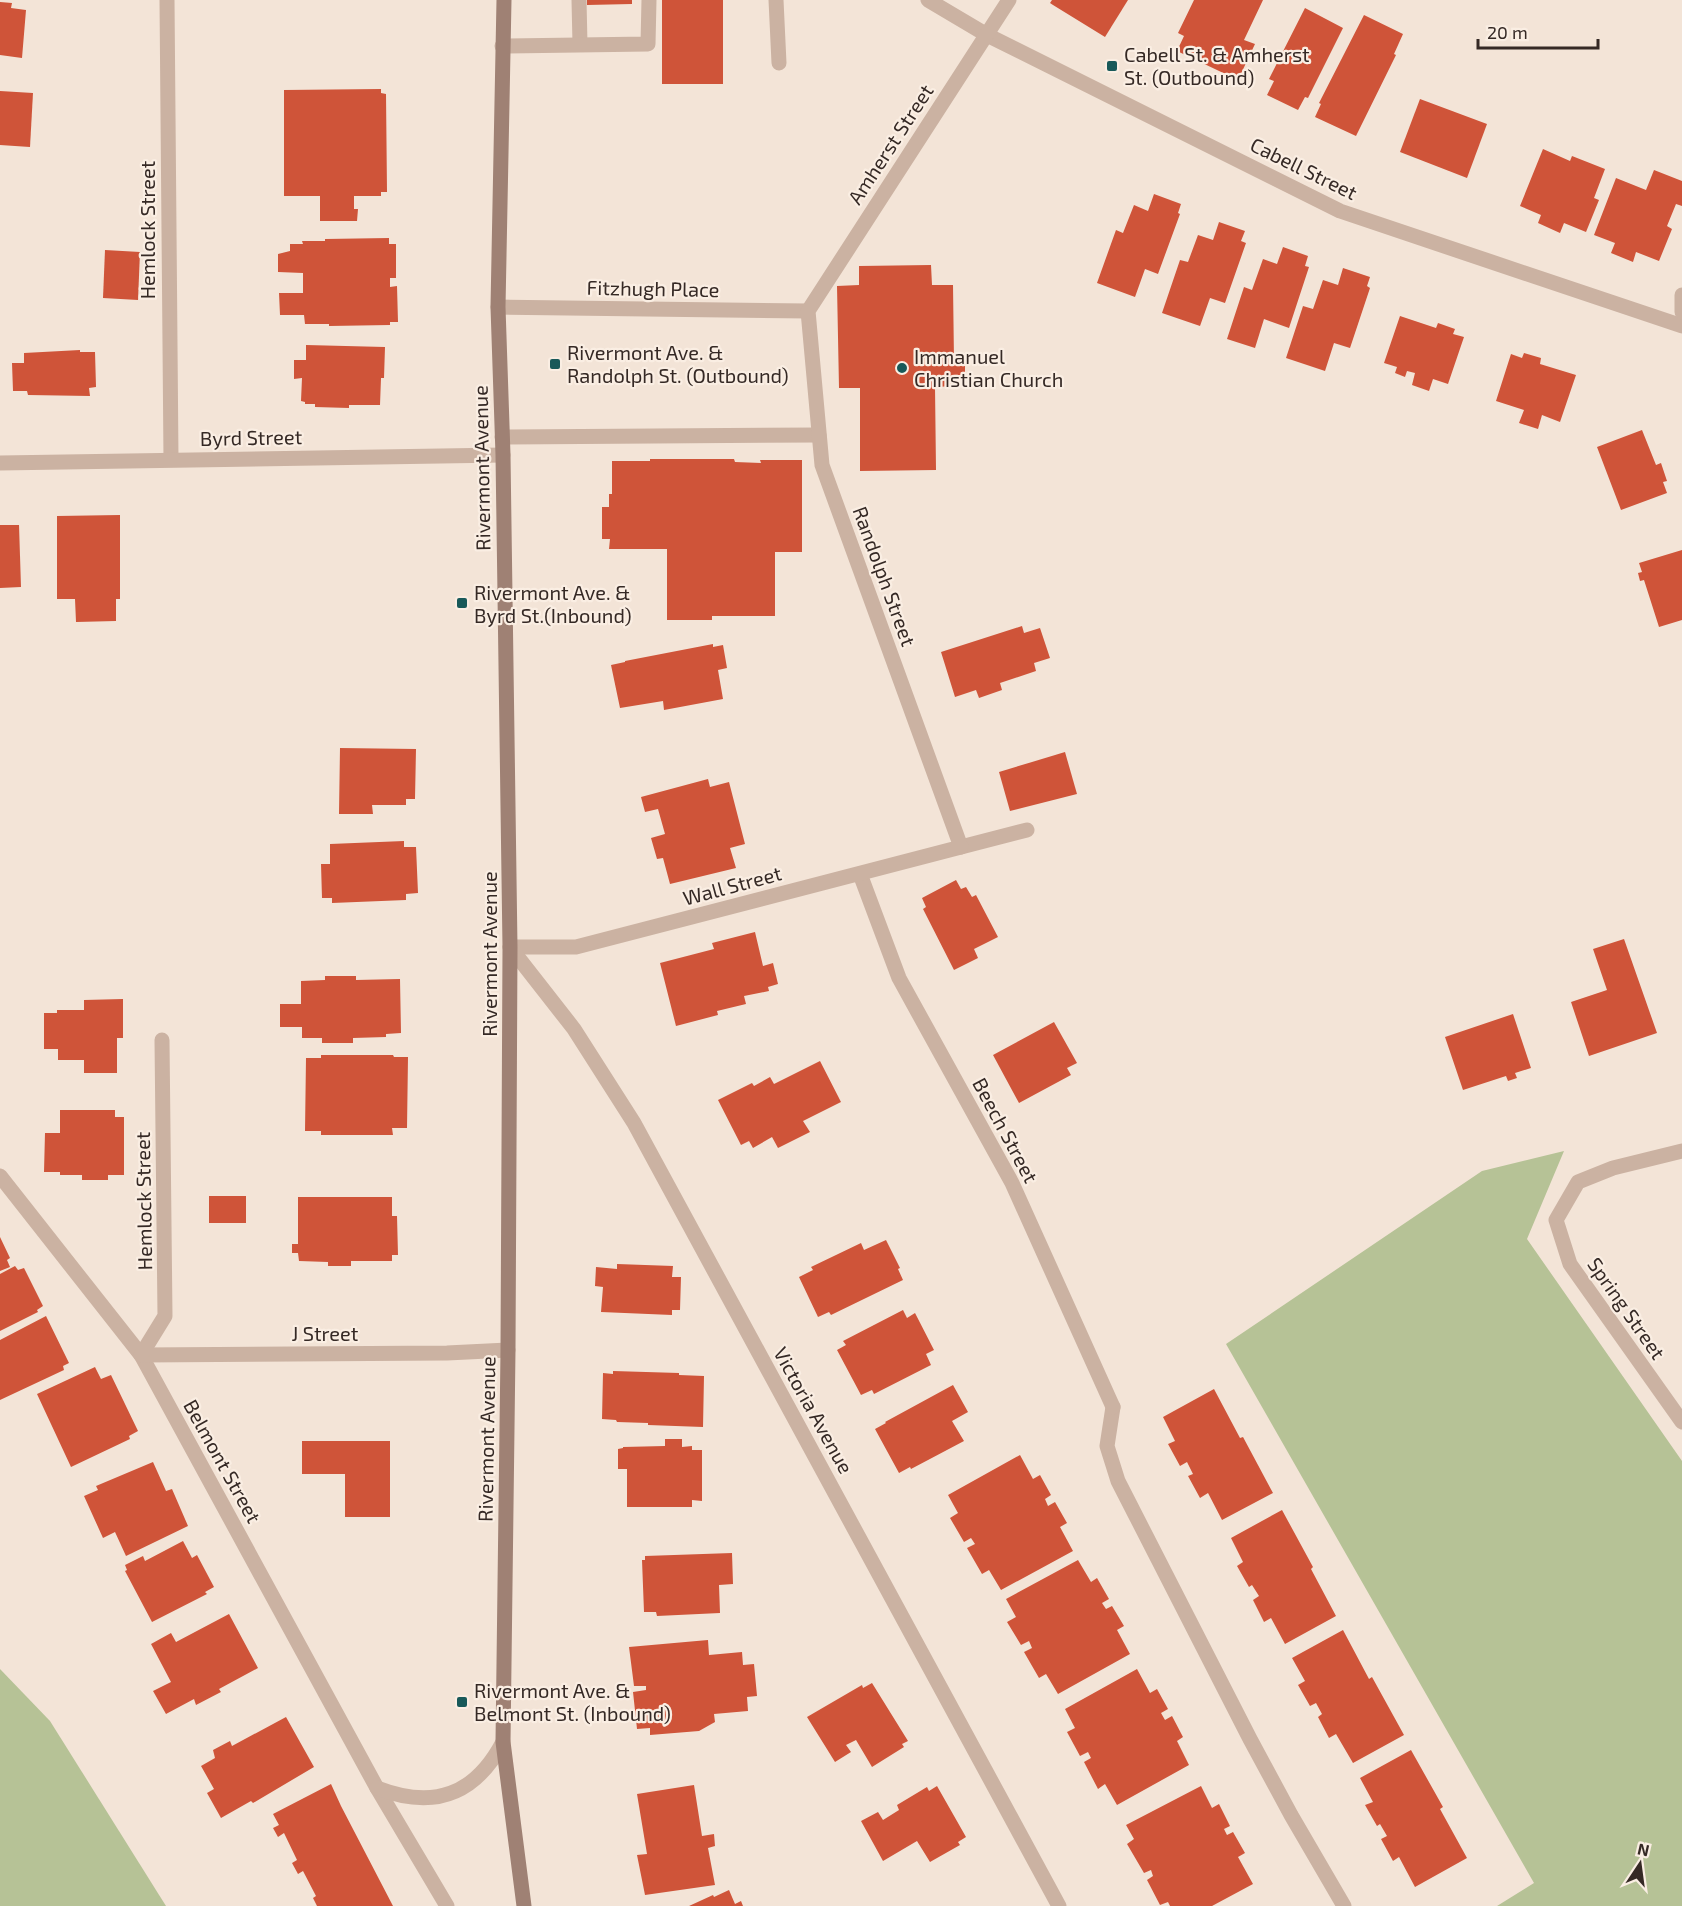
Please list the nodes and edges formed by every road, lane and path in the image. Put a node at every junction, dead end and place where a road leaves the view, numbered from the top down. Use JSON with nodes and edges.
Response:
{"nodes":[{"id":1,"x":167,"y":0,"type":"edge"},
{"id":2,"x":504,"y":0,"type":"edge"},
{"id":3,"x":579,"y":0,"type":"edge"},
{"id":4,"x":649,"y":0,"type":"edge"},
{"id":5,"x":776,"y":0,"type":"edge"},
{"id":6,"x":928,"y":0,"type":"edge"},
{"id":7,"x":1009,"y":0,"type":"edge"},
{"id":8,"x":987,"y":35,"type":"junction"},
{"id":9,"x":580,"y":44,"type":"junction"},
{"id":10,"x":502,"y":46,"type":"junction"},
{"id":11,"x":779,"y":63,"type":"dead end"},
{"id":12,"x":1682,"y":295,"type":"edge"},
{"id":13,"x":498,"y":307,"type":"junction"},
{"id":14,"x":808,"y":311,"type":"junction"},
{"id":15,"x":1682,"y":312,"type":"edge"},
{"id":16,"x":1682,"y":326,"type":"edge"},
{"id":17,"x":819,"y":435,"type":"junction"},
{"id":18,"x":502,"y":437,"type":"junction"},
{"id":19,"x":503,"y":455,"type":"junction"},
{"id":20,"x":171,"y":459,"type":"junction"},
{"id":21,"x":0,"y":463,"type":"edge"},
{"id":22,"x":1027,"y":830,"type":"dead end"},
{"id":23,"x":961,"y":847,"type":"junction"},
{"id":24,"x":860,"y":874,"type":"junction"},
{"id":25,"x":510,"y":947,"type":"junction"},
{"id":26,"x":162,"y":1040,"type":"dead end"},
{"id":27,"x":1682,"y":1150,"type":"edge"},
{"id":28,"x":0,"y":1176,"type":"edge"},
{"id":29,"x":508,"y":1350,"type":"junction"},
{"id":30,"x":141,"y":1355,"type":"junction"},
{"id":31,"x":1682,"y":1422,"type":"edge"},
{"id":32,"x":503,"y":1742,"type":"junction"},
{"id":33,"x":377,"y":1788,"type":"junction"},
{"id":34,"x":447,"y":1906,"type":"edge"},
{"id":35,"x":524,"y":1906,"type":"edge"},
{"id":36,"x":1059,"y":1906,"type":"edge"},
{"id":37,"x":1344,"y":1906,"type":"edge"}],
"edges":[{"from":1,"to":20,"type":"street","name":"Hemlock Street"},
{"from":2,"to":10,"type":"main road","name":"Rivermont Avenue"},
{"from":3,"to":9,"type":"street"},
{"from":4,"to":9,"type":"street"},
{"from":5,"to":11,"type":"street"},
{"from":6,"to":8,"type":"street","name":"Cabell Street"},
{"from":7,"to":8,"type":"street","name":"Amherst Street"},
{"from":8,"to":14,"type":"street","name":"Amherst Street"},
{"from":8,"to":16,"type":"street","name":"Cabell Street"},
{"from":9,"to":10,"type":"street"},
{"from":10,"to":13,"type":"main road","name":"Rivermont Avenue"},
{"from":12,"to":15,"type":"street"},
{"from":13,"to":14,"type":"street","name":"Fitzhugh Place"},
{"from":13,"to":18,"type":"main road","name":"Rivermont Avenue"},
{"from":14,"to":17,"type":"street","name":"Randolph Street"},
{"from":17,"to":18,"type":"street"},
{"from":17,"to":23,"type":"street","name":"Randolph Street"},
{"from":18,"to":19,"type":"main road","name":"Rivermont Avenue"},
{"from":19,"to":20,"type":"street","name":"Byrd Street"},
{"from":19,"to":25,"type":"main road","name":"Rivermont Avenue"},
{"from":20,"to":21,"type":"street","name":"Byrd Street"},
{"from":22,"to":23,"type":"street","name":"Wall Street"},
{"from":23,"to":24,"type":"street","name":"Wall Street"},
{"from":24,"to":25,"type":"street","name":"Wall Street"},
{"from":24,"to":37,"type":"street","name":"Beech Street"},
{"from":25,"to":29,"type":"main road","name":"Rivermont Avenue"},
{"from":25,"to":36,"type":"street","name":"Victoria Avenue"},
{"from":26,"to":30,"type":"street","name":"Hemlock Street"},
{"from":27,"to":31,"type":"street","name":"Spring Street"},
{"from":28,"to":30,"type":"street","name":"Belmont Street"},
{"from":29,"to":30,"type":"street","name":"J Street"},
{"from":29,"to":32,"type":"main road","name":"Rivermont Avenue"},
{"from":30,"to":33,"type":"street","name":"Belmont Street"},
{"from":32,"to":33,"type":"street"},
{"from":32,"to":35,"type":"main road","name":"Rivermont Avenue"},
{"from":33,"to":34,"type":"street","name":"Belmont Street"}]}
